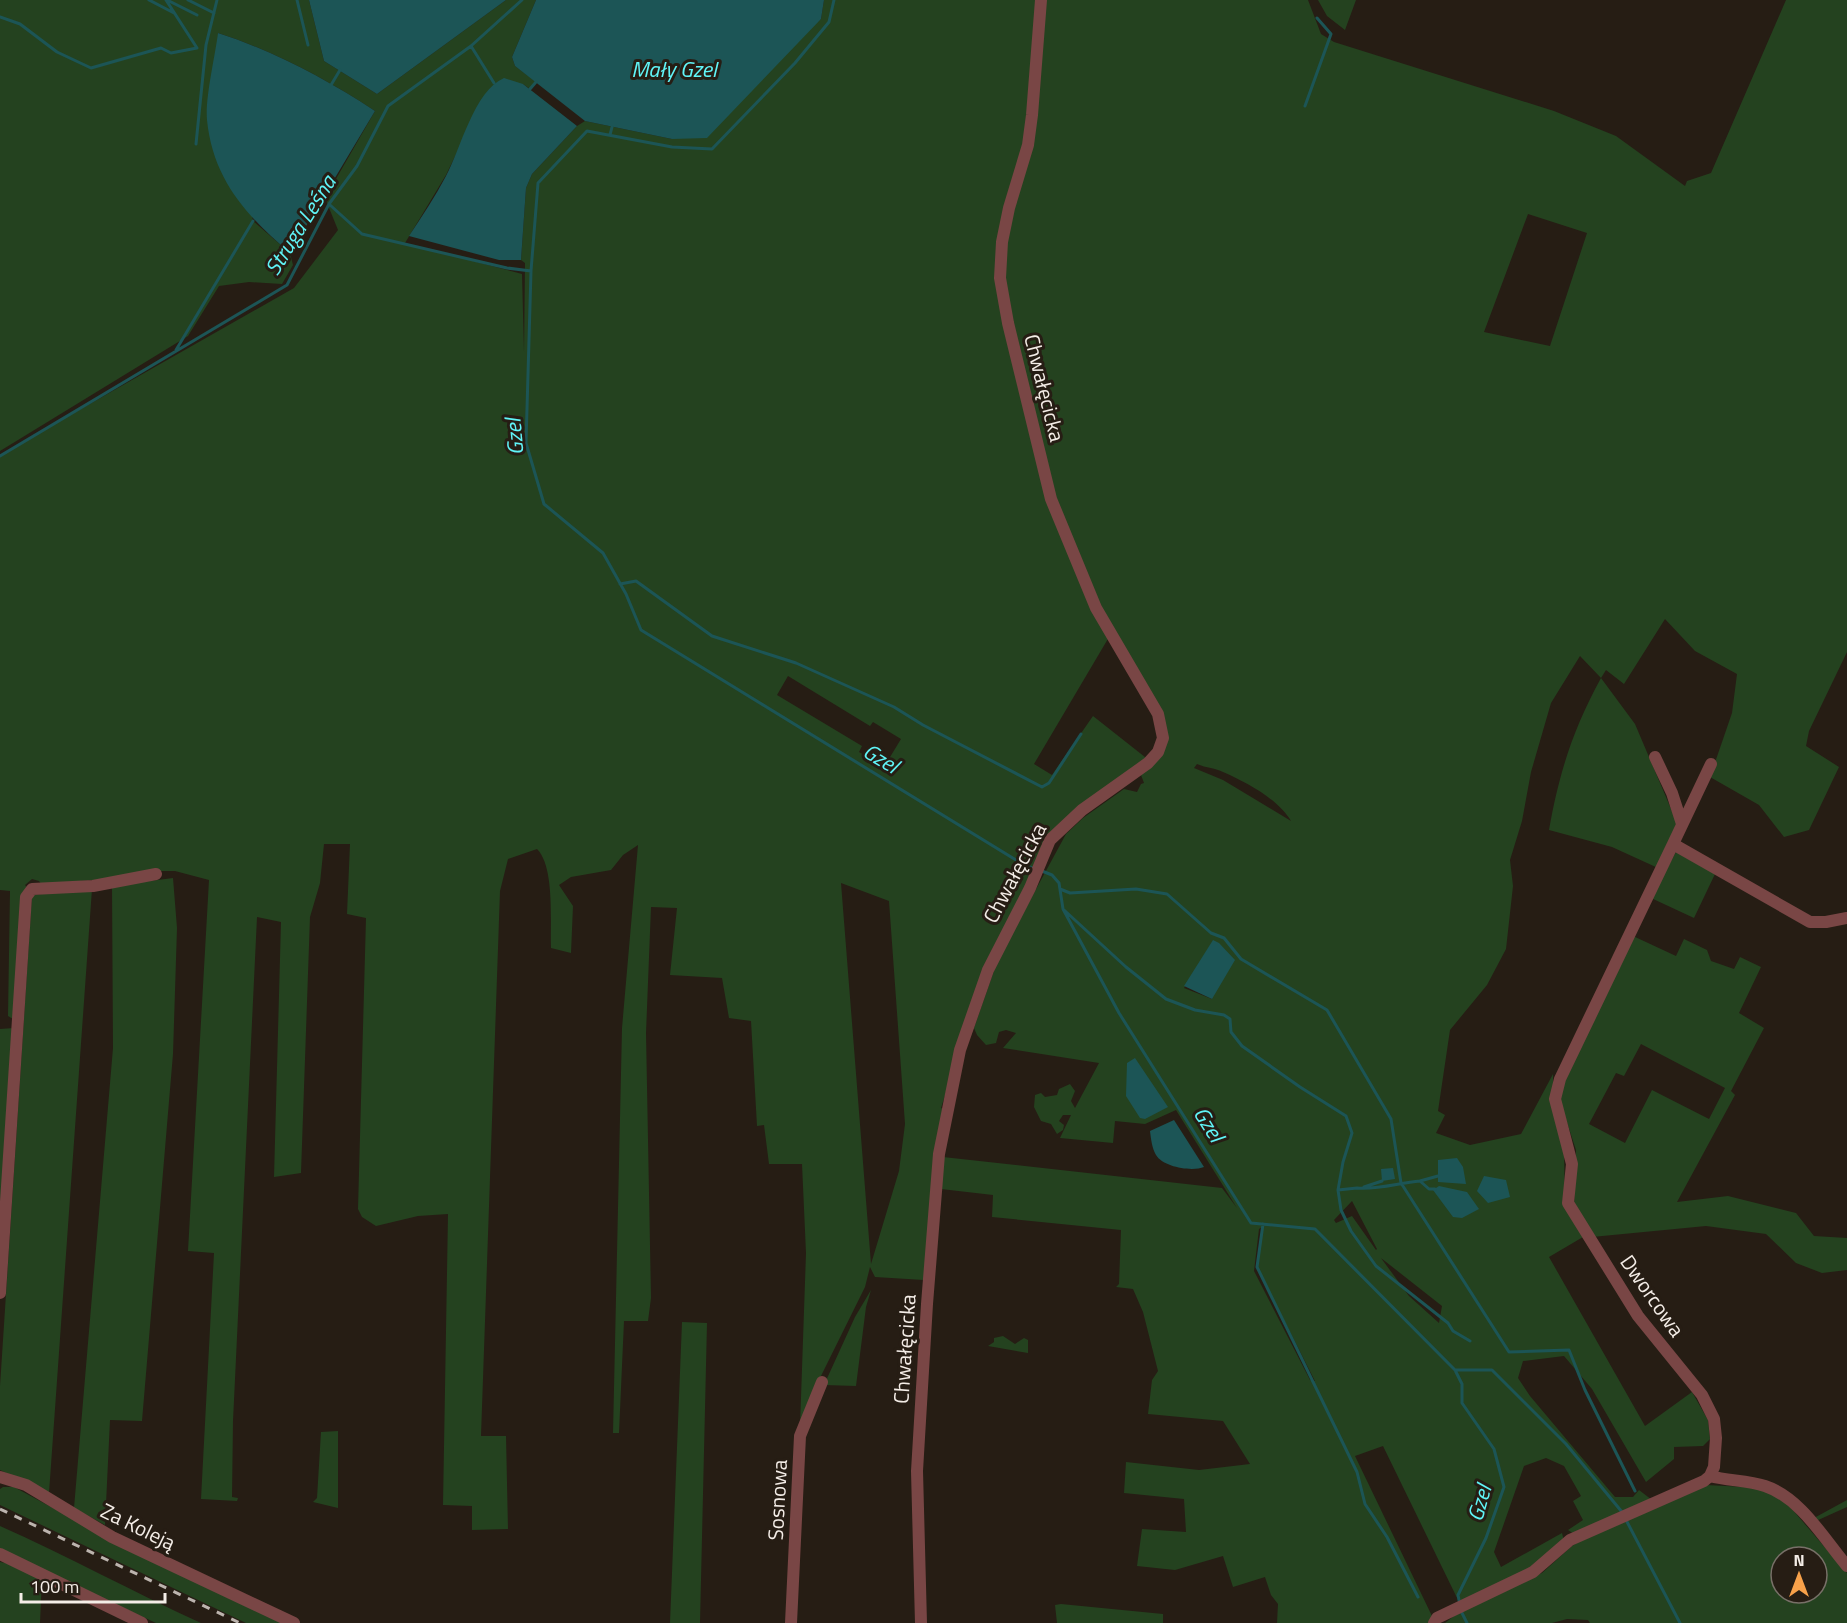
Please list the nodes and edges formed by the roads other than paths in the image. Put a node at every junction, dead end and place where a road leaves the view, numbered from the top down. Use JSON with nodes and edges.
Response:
{"nodes":[{"id":1,"x":1041,"y":0,"type":"edge"},
{"id":2,"x":1654,"y":758,"type":"dead end"},
{"id":3,"x":1711,"y":764,"type":"dead end"},
{"id":4,"x":1682,"y":824,"type":"junction"},
{"id":5,"x":1673,"y":844,"type":"junction"},
{"id":6,"x":156,"y":874,"type":"dead end"},
{"id":7,"x":1847,"y":918,"type":"edge"},
{"id":8,"x":0,"y":1293,"type":"edge"},
{"id":9,"x":822,"y":1382,"type":"dead end"},
{"id":10,"x":1710,"y":1476,"type":"junction"},
{"id":11,"x":0,"y":1477,"type":"edge"},
{"id":12,"x":0,"y":1554,"type":"edge"},
{"id":13,"x":1847,"y":1566,"type":"edge"},
{"id":14,"x":142,"y":1623,"type":"edge"},
{"id":15,"x":294,"y":1623,"type":"edge"},
{"id":16,"x":791,"y":1623,"type":"edge"},
{"id":17,"x":921,"y":1623,"type":"edge"},
{"id":18,"x":1434,"y":1623,"type":"edge"}],
"edges":[{"from":1,"to":17,"type":"street","name":"Chwałęcicka"},
{"from":2,"to":4,"type":"street"},
{"from":3,"to":4,"type":"street","name":"Dworcowa"},
{"from":4,"to":5,"type":"street","name":"Dworcowa"},
{"from":5,"to":7,"type":"street"},
{"from":5,"to":10,"type":"street","name":"Dworcowa"},
{"from":6,"to":8,"type":"street"},
{"from":9,"to":16,"type":"street","name":"Sosnowa"},
{"from":10,"to":13,"type":"street"},
{"from":10,"to":18,"type":"street"},
{"from":11,"to":15,"type":"street","name":"Za Koleją"},
{"from":12,"to":14,"type":"street"}]}
